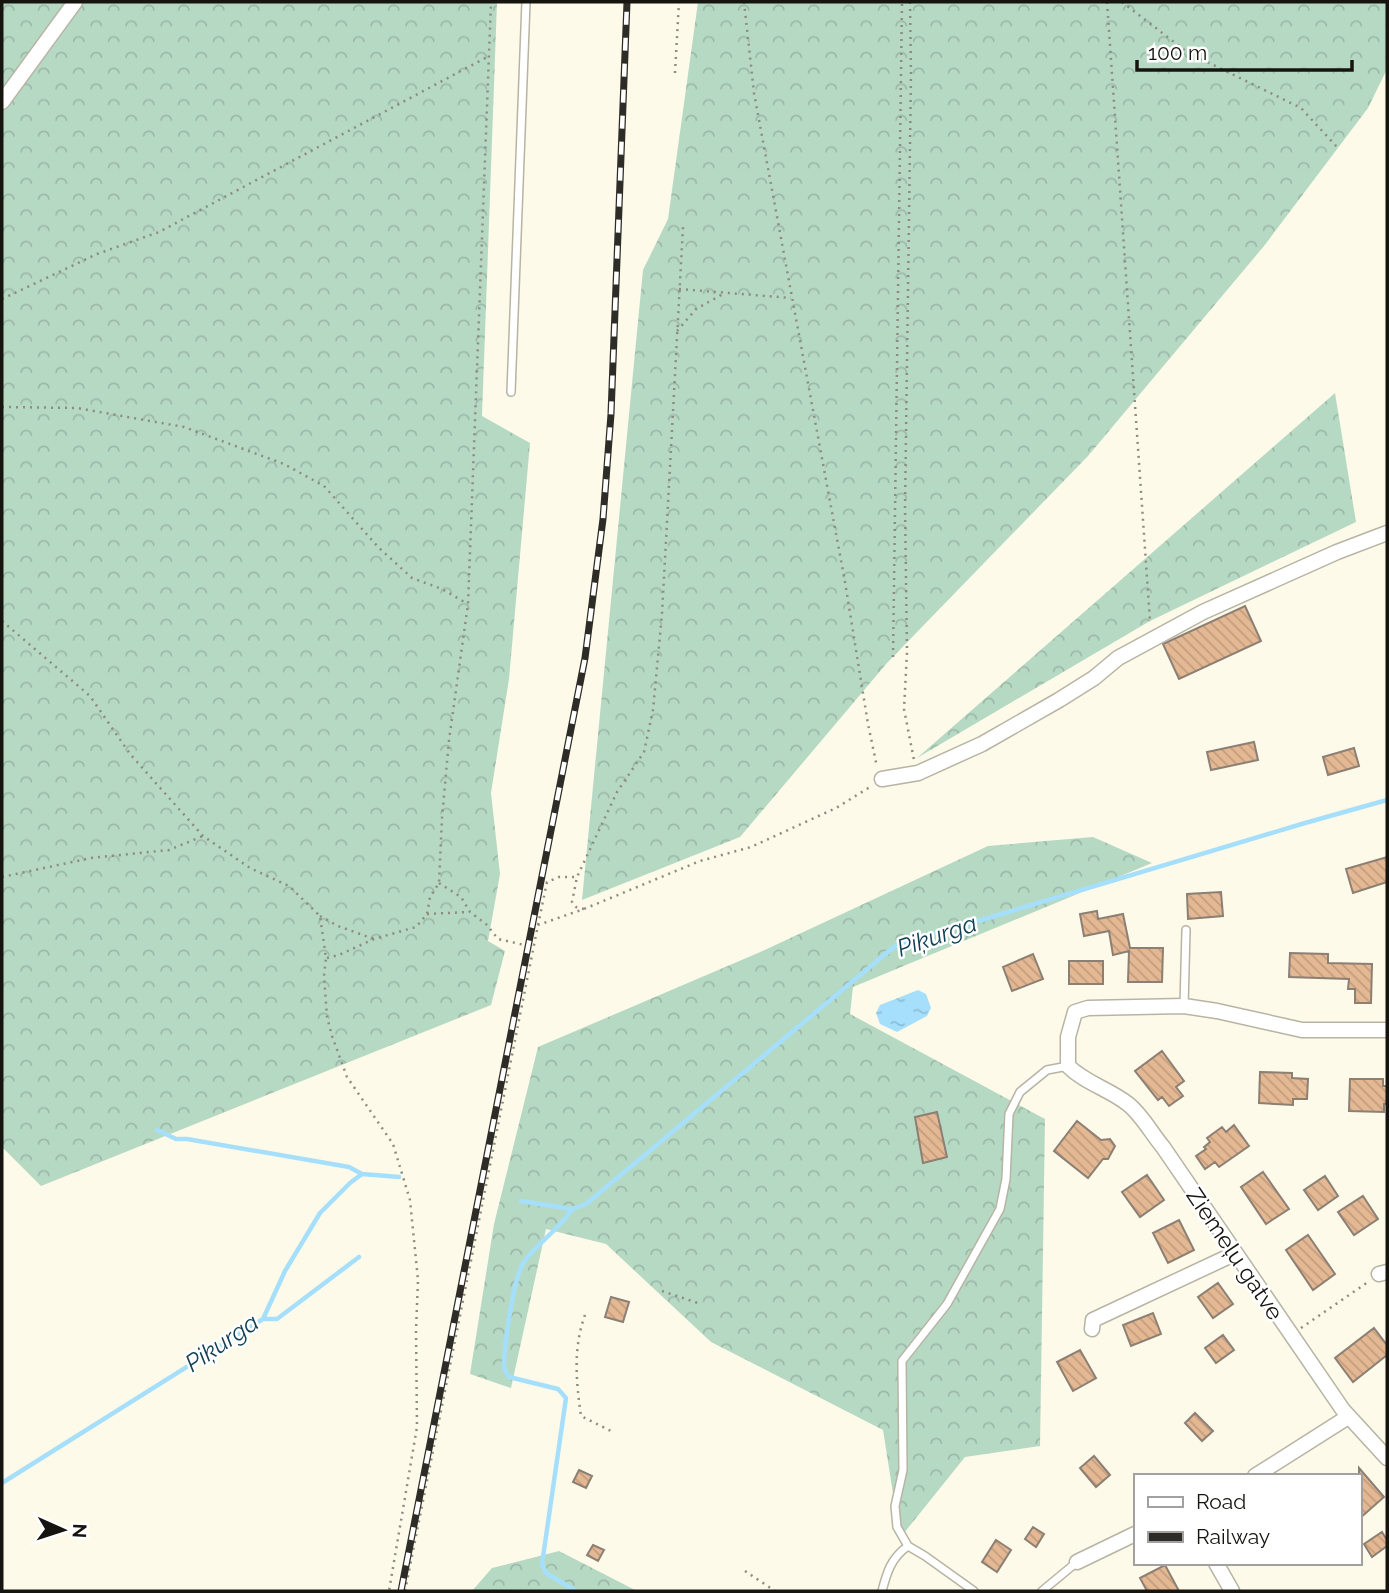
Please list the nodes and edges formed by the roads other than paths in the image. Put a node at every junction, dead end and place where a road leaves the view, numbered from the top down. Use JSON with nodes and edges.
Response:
{"nodes":[{"id":1,"x":75,"y":2,"type":"edge"},
{"id":2,"x":526,"y":2,"type":"edge"},
{"id":3,"x":2,"y":102,"type":"edge"},
{"id":4,"x":511,"y":392,"type":"dead end"},
{"id":5,"x":1387,"y":533,"type":"edge"},
{"id":6,"x":882,"y":779,"type":"road end"},
{"id":7,"x":1186,"y":930,"type":"dead end"},
{"id":8,"x":1184,"y":1006,"type":"junction"},
{"id":9,"x":1387,"y":1030,"type":"edge"},
{"id":10,"x":1068,"y":1066,"type":"junction"},
{"id":11,"x":1234,"y":1254,"type":"junction"},
{"id":12,"x":1092,"y":1329,"type":"dead end"},
{"id":13,"x":1348,"y":1417,"type":"junction"},
{"id":14,"x":1387,"y":1458,"type":"edge"},
{"id":15,"x":1258,"y":1474,"type":"edge"},
{"id":16,"x":1134,"y":1534,"type":"edge"},
{"id":17,"x":908,"y":1546,"type":"junction"},
{"id":18,"x":1077,"y":1562,"type":"joint"},
{"id":19,"x":1217,"y":1565,"type":"edge"},
{"id":20,"x":882,"y":1591,"type":"edge"},
{"id":21,"x":974,"y":1591,"type":"edge"},
{"id":22,"x":1042,"y":1591,"type":"edge"},
{"id":23,"x":1232,"y":1591,"type":"edge"}],
"edges":[{"from":1,"to":3,"type":"street"},
{"from":2,"to":4,"type":"lane"},
{"from":5,"to":6,"type":"street"},
{"from":7,"to":8,"type":"lane"},
{"from":8,"to":9,"type":"street"},
{"from":8,"to":10,"type":"street"},
{"from":10,"to":11,"type":"street","name":"Ziemeļu gatve"},
{"from":10,"to":17,"type":"lane"},
{"from":11,"to":12,"type":"street"},
{"from":11,"to":13,"type":"street","name":"Ziemeļu gatve"},
{"from":13,"to":14,"type":"street","name":"Ziemeļu gatve"},
{"from":13,"to":15,"type":"street"},
{"from":16,"to":18,"type":"street"},
{"from":17,"to":20,"type":"lane"},
{"from":17,"to":21,"type":"lane"},
{"from":18,"to":22,"type":"lane"},
{"from":19,"to":23,"type":"street"}]}
